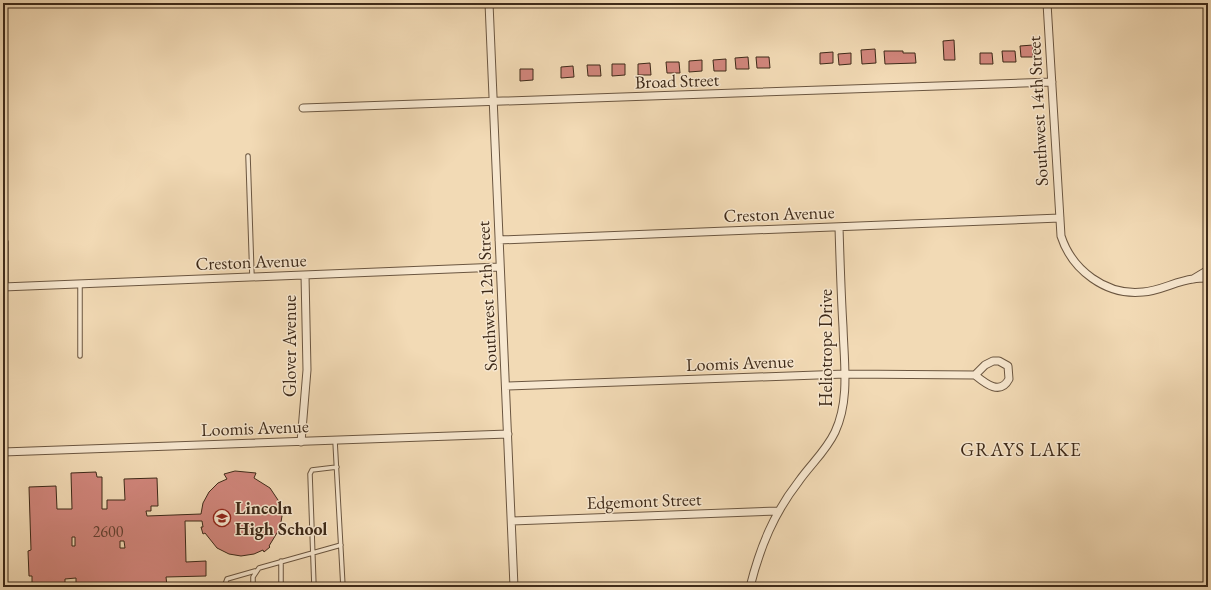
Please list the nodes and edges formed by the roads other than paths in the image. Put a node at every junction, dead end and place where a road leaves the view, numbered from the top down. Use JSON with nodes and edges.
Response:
{"nodes":[{"id":1,"x":489,"y":3,"type":"edge"},
{"id":2,"x":1047,"y":3,"type":"edge"},
{"id":3,"x":1052,"y":82,"type":"junction"},
{"id":4,"x":493,"y":103,"type":"junction"},
{"id":5,"x":303,"y":108,"type":"dead end"},
{"id":6,"x":248,"y":156,"type":"dead end"},
{"id":7,"x":1060,"y":218,"type":"junction"},
{"id":8,"x":839,"y":227,"type":"junction"},
{"id":9,"x":499,"y":240,"type":"junction"},
{"id":10,"x":6,"y":242,"type":"dead end"},
{"id":11,"x":500,"y":267,"type":"junction"},
{"id":12,"x":1208,"y":270,"type":"edge"},
{"id":13,"x":305,"y":275,"type":"junction"},
{"id":14,"x":252,"y":277,"type":"junction"},
{"id":15,"x":1208,"y":278,"type":"edge"},
{"id":16,"x":1192,"y":279,"type":"junction"},
{"id":17,"x":80,"y":284,"type":"junction"},
{"id":18,"x":5,"y":287,"type":"edge"},
{"id":19,"x":80,"y":356,"type":"dead end"},
{"id":20,"x":845,"y":374,"type":"junction"},
{"id":21,"x":975,"y":375,"type":"junction"},
{"id":22,"x":506,"y":386,"type":"junction"},
{"id":23,"x":508,"y":434,"type":"junction"},
{"id":24,"x":335,"y":440,"type":"junction"},
{"id":25,"x":301,"y":442,"type":"junction"},
{"id":26,"x":3,"y":452,"type":"edge"},
{"id":27,"x":337,"y":467,"type":"junction"},
{"id":28,"x":778,"y":511,"type":"junction"},
{"id":29,"x":512,"y":521,"type":"junction"},
{"id":30,"x":341,"y":545,"type":"junction"},
{"id":31,"x":313,"y":552,"type":"junction"},
{"id":32,"x":281,"y":561,"type":"junction"},
{"id":33,"x":256,"y":571,"type":"junction"},
{"id":34,"x":224,"y":587,"type":"edge"},
{"id":35,"x":253,"y":587,"type":"edge"},
{"id":36,"x":281,"y":587,"type":"edge"},
{"id":37,"x":314,"y":587,"type":"edge"},
{"id":38,"x":343,"y":587,"type":"edge"},
{"id":39,"x":514,"y":587,"type":"edge"},
{"id":40,"x":750,"y":587,"type":"edge"}],
"edges":[{"from":1,"to":4,"type":"street","name":"Southwest 12th Street"},
{"from":2,"to":3,"type":"street","name":"Southwest 14th Street"},
{"from":3,"to":4,"type":"street","name":"Broad Street"},
{"from":3,"to":7,"type":"street","name":"Southwest 14th Street"},
{"from":4,"to":5,"type":"street","name":"Broad Street"},
{"from":4,"to":9,"type":"street","name":"Southwest 12th Street"},
{"from":6,"to":14,"type":"lane"},
{"from":7,"to":8,"type":"street","name":"Creston Avenue"},
{"from":7,"to":16,"type":"street","name":"Southwest 14th Street"},
{"from":8,"to":9,"type":"street","name":"Creston Avenue"},
{"from":8,"to":20,"type":"street","name":"Heliotrope Drive"},
{"from":9,"to":11,"type":"street","name":"Southwest 12th Street"},
{"from":10,"to":18,"type":"lane"},
{"from":11,"to":13,"type":"street","name":"Creston Avenue"},
{"from":11,"to":22,"type":"street","name":"Southwest 12th Street"},
{"from":12,"to":16,"type":"street"},
{"from":13,"to":14,"type":"street","name":"Creston Avenue"},
{"from":13,"to":25,"type":"street","name":"Glover Avenue"},
{"from":14,"to":17,"type":"street","name":"Creston Avenue"},
{"from":15,"to":16,"type":"street"},
{"from":17,"to":18,"type":"street","name":"Creston Avenue"},
{"from":17,"to":19,"type":"lane"},
{"from":20,"to":21,"type":"street","name":"Loomis Avenue"},
{"from":20,"to":22,"type":"street","name":"Loomis Avenue"},
{"from":20,"to":28,"type":"street","name":"Heliotrope Drive"},
{"from":21,"to":21,"type":"street"},
{"from":22,"to":23,"type":"street","name":"Southwest 12th Street"},
{"from":23,"to":24,"type":"street","name":"Loomis Avenue"},
{"from":23,"to":29,"type":"street","name":"Southwest 12th Street"},
{"from":24,"to":25,"type":"street","name":"Loomis Avenue"},
{"from":24,"to":27,"type":"lane"},
{"from":25,"to":26,"type":"street","name":"Loomis Avenue"},
{"from":27,"to":30,"type":"lane"},
{"from":27,"to":31,"type":"lane"},
{"from":28,"to":29,"type":"street","name":"Edgemont Street"},
{"from":28,"to":40,"type":"street","name":"Heliotrope Drive"},
{"from":29,"to":39,"type":"street","name":"Southwest 12th Street"},
{"from":30,"to":31,"type":"lane"},
{"from":30,"to":38,"type":"lane"},
{"from":31,"to":32,"type":"lane"},
{"from":31,"to":37,"type":"lane"},
{"from":32,"to":33,"type":"lane"},
{"from":32,"to":36,"type":"lane"},
{"from":33,"to":34,"type":"lane"},
{"from":33,"to":35,"type":"lane"}]}
